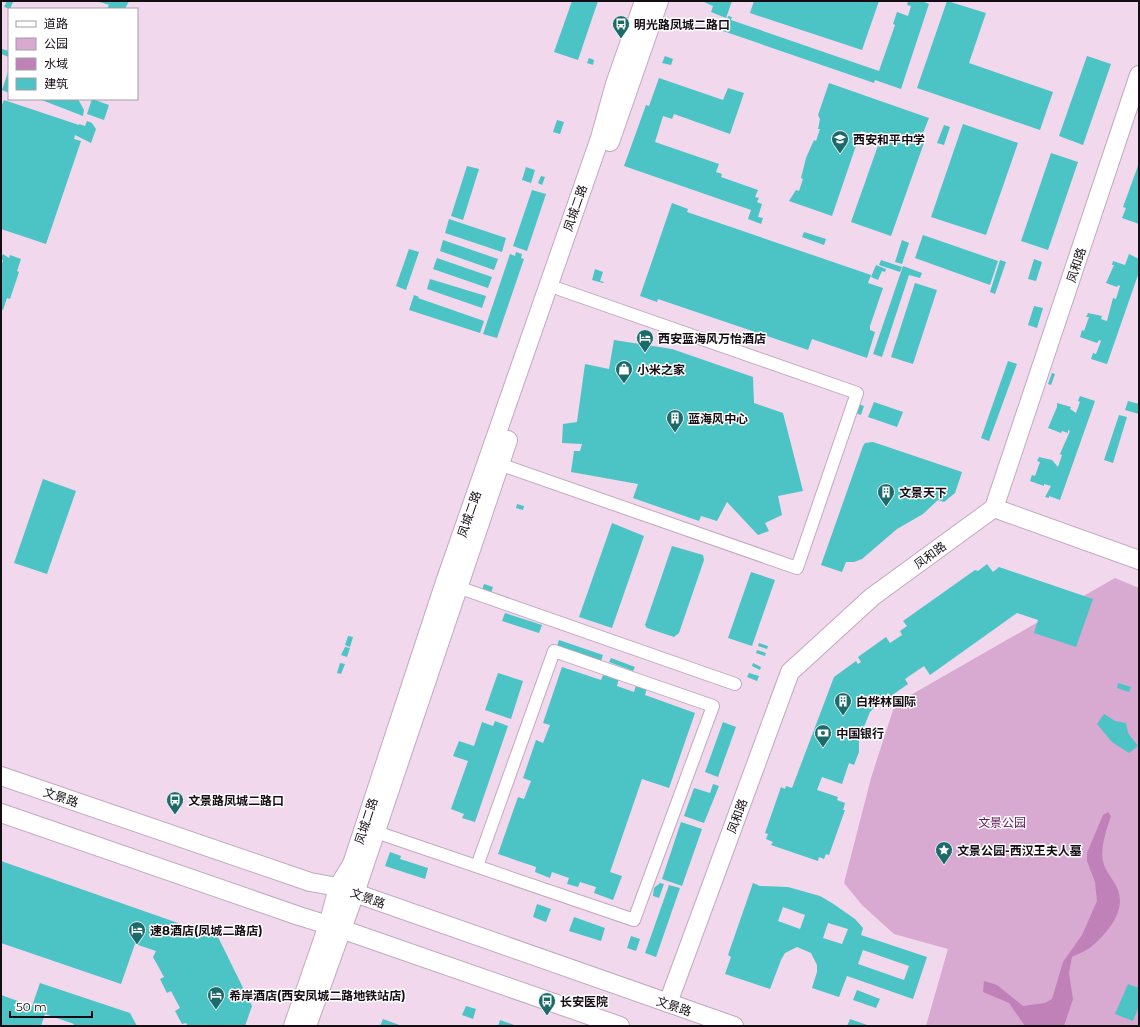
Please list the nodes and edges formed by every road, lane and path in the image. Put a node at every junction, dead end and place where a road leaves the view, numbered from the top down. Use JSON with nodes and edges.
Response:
{"nodes":[{"id":1,"x":644,"y":1,"type":"edge"},
{"id":2,"x":659,"y":1,"type":"edge"},
{"id":3,"x":1139,"y":75,"type":"edge"},
{"id":4,"x":559,"y":290,"type":"junction"},
{"id":5,"x":499,"y":464,"type":"junction"},
{"id":6,"x":994,"y":508,"type":"junction"},
{"id":7,"x":1139,"y":560,"type":"edge"},
{"id":8,"x":452,"y":585,"type":"junction"},
{"id":9,"x":735,"y":684,"type":"dead end"},
{"id":10,"x":1,"y":776,"type":"edge"},
{"id":11,"x":1,"y":813,"type":"edge"},
{"id":12,"x":376,"y":832,"type":"junction"},
{"id":13,"x":477,"y":866,"type":"junction"},
{"id":14,"x":347,"y":890,"type":"junction"},
{"id":15,"x":335,"y":927,"type":"junction"},
{"id":16,"x":668,"y":1003,"type":"junction"},
{"id":17,"x":293,"y":1026,"type":"edge"},
{"id":18,"x":307,"y":1026,"type":"edge"},
{"id":19,"x":620,"y":1026,"type":"edge"},
{"id":20,"x":734,"y":1026,"type":"edge"}],
"edges":[{"from":1,"to":8,"type":"main road","name":"凤城二路"},
{"from":2,"to":4,"type":"main road","name":"凤城二路"},
{"from":3,"to":6,"type":"main road","name":"凤和路"},
{"from":4,"to":5,"type":"main road","name":"凤城二路"},
{"from":4,"to":5,"type":"street"},
{"from":5,"to":8,"type":"main road","name":"凤城二路"},
{"from":6,"to":7,"type":"main road"},
{"from":6,"to":16,"type":"main road","name":"凤和路"},
{"from":8,"to":9,"type":"street"},
{"from":8,"to":12,"type":"main road","name":"凤城二路"},
{"from":8,"to":14,"type":"main road","name":"凤城二路"},
{"from":10,"to":14,"type":"main road","name":"文景路"},
{"from":11,"to":15,"type":"main road"},
{"from":12,"to":13,"type":"street"},
{"from":12,"to":14,"type":"main road","name":"凤城二路"},
{"from":13,"to":13,"type":"street"},
{"from":14,"to":15,"type":"main road","name":"凤城二路"},
{"from":14,"to":16,"type":"main road","name":"文景路"},
{"from":15,"to":17,"type":"main road","name":"凤城二路"},
{"from":15,"to":18,"type":"main road","name":"凤城二路"},
{"from":15,"to":19,"type":"main road"},
{"from":16,"to":20,"type":"main road","name":"文景路"}]}
